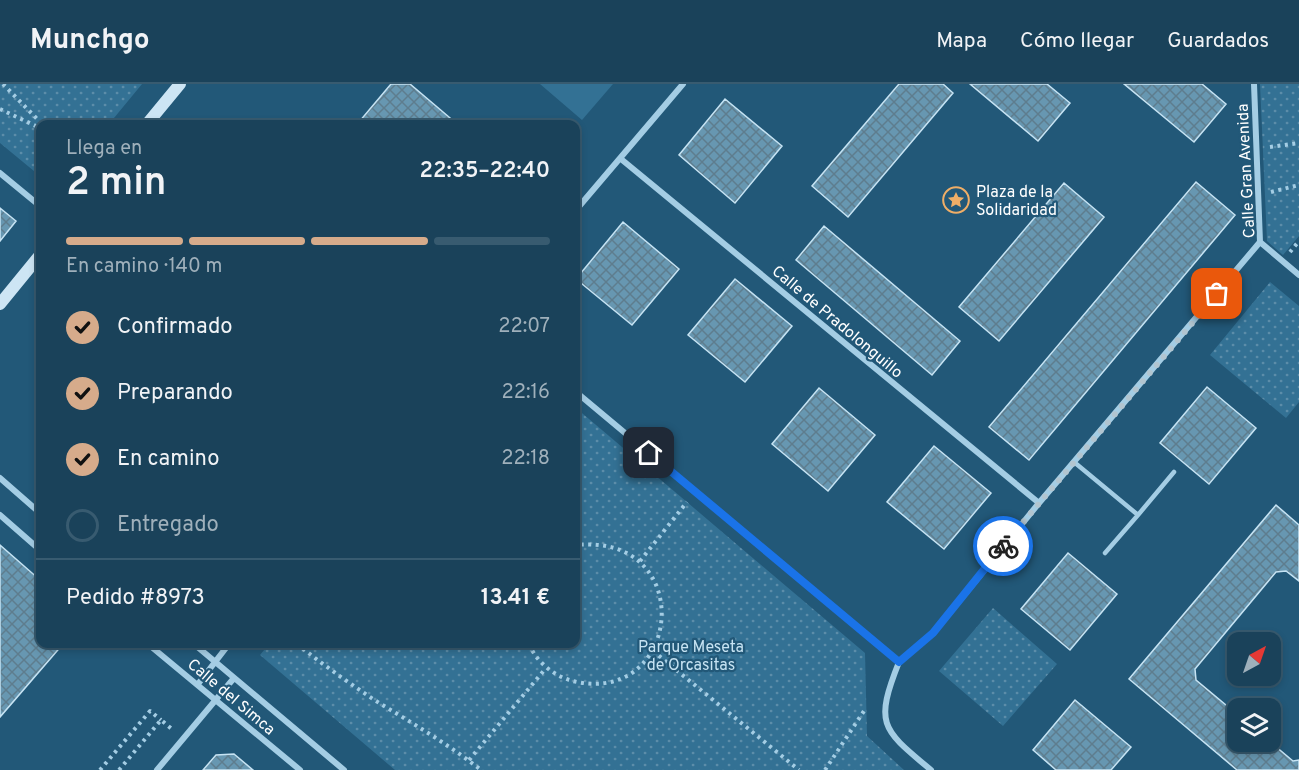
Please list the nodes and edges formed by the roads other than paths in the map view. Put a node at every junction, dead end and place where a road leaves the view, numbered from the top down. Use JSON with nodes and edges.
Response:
{"nodes":[{"id":1,"x":180,"y":84,"type":"edge"},
{"id":2,"x":683,"y":84,"type":"edge"},
{"id":3,"x":1254,"y":84,"type":"edge"},
{"id":4,"x":150,"y":120,"type":"edge"},
{"id":5,"x":621,"y":159,"type":"junction"},
{"id":6,"x":0,"y":173,"type":"edge"},
{"id":7,"x":36,"y":203,"type":"edge"},
{"id":8,"x":580,"y":205,"type":"edge"},
{"id":9,"x":1260,"y":242,"type":"junction"},
{"id":10,"x":36,"y":260,"type":"edge"},
{"id":11,"x":1299,"y":275,"type":"edge"},
{"id":12,"x":0,"y":304,"type":"edge"},
{"id":13,"x":580,"y":395,"type":"edge"},
{"id":14,"x":1074,"y":462,"type":"junction"},
{"id":15,"x":1174,"y":472,"type":"dead end"},
{"id":16,"x":0,"y":478,"type":"edge"},
{"id":17,"x":1039,"y":503,"type":"junction"},
{"id":18,"x":36,"y":510,"type":"edge"},
{"id":19,"x":0,"y":515,"type":"edge"},
{"id":20,"x":1138,"y":515,"type":"junction"},
{"id":21,"x":36,"y":546,"type":"edge"},
{"id":22,"x":1105,"y":553,"type":"dead end"},
{"id":23,"x":153,"y":648,"type":"edge"},
{"id":24,"x":199,"y":648,"type":"edge"},
{"id":25,"x":226,"y":648,"type":"edge"},
{"id":26,"x":216,"y":662,"type":"junction"},
{"id":27,"x":899,"y":662,"type":"junction"},
{"id":28,"x":234,"y":678,"type":"junction"},
{"id":29,"x":198,"y":684,"type":"junction"},
{"id":30,"x":216,"y":701,"type":"junction"},
{"id":31,"x":158,"y":770,"type":"edge"},
{"id":32,"x":300,"y":770,"type":"edge"},
{"id":33,"x":344,"y":770,"type":"edge"},
{"id":34,"x":932,"y":770,"type":"edge"}],
"edges":[{"from":1,"to":4,"type":"main road"},
{"from":2,"to":5,"type":"street"},
{"from":3,"to":9,"type":"street","name":"Calle Gran Avenida"},
{"from":5,"to":8,"type":"street"},
{"from":5,"to":17,"type":"street","name":"Calle de Pradolonguillo"},
{"from":6,"to":7,"type":"street"},
{"from":9,"to":11,"type":"street","name":"Calle Gran Avenida"},
{"from":9,"to":14,"type":"street"},
{"from":10,"to":12,"type":"main road"},
{"from":13,"to":27,"type":"street"},
{"from":14,"to":17,"type":"street"},
{"from":14,"to":20,"type":"lane"},
{"from":15,"to":20,"type":"lane"},
{"from":16,"to":18,"type":"street"},
{"from":17,"to":27,"type":"street"},
{"from":19,"to":21,"type":"street"},
{"from":20,"to":22,"type":"lane"},
{"from":23,"to":29,"type":"street","name":"Calle del Simca"},
{"from":24,"to":26,"type":"street","name":"Calle del Simca"},
{"from":25,"to":26,"type":"street"},
{"from":26,"to":28,"type":"street","name":"Calle del Simca"},
{"from":26,"to":29,"type":"street"},
{"from":27,"to":34,"type":"street"},
{"from":28,"to":30,"type":"street"},
{"from":28,"to":33,"type":"street","name":"Calle del Simca"},
{"from":29,"to":30,"type":"street","name":"Calle del Simca"},
{"from":30,"to":31,"type":"street"},
{"from":30,"to":32,"type":"street","name":"Calle del Simca"}]}
